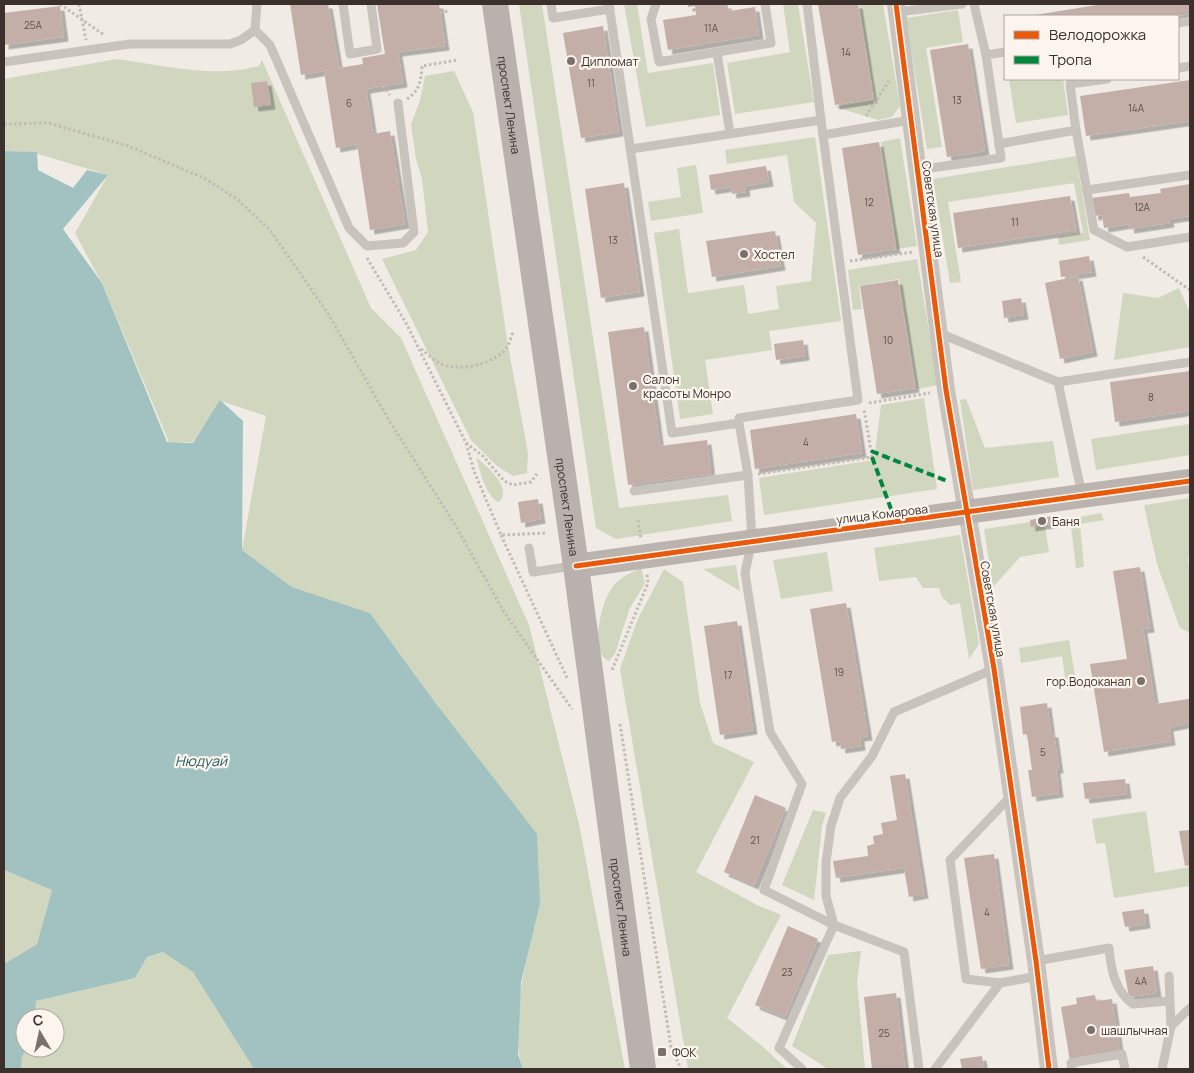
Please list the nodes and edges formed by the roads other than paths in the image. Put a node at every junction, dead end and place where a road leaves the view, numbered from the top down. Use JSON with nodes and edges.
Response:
{"nodes":[{"id":1,"x":257,"y":4,"type":"edge"},
{"id":2,"x":343,"y":4,"type":"edge"},
{"id":3,"x":371,"y":4,"type":"edge"},
{"id":4,"x":495,"y":4,"type":"edge"},
{"id":5,"x":551,"y":4,"type":"edge"},
{"id":6,"x":656,"y":4,"type":"edge"},
{"id":7,"x":765,"y":4,"type":"edge"},
{"id":8,"x":807,"y":4,"type":"edge"},
{"id":9,"x":962,"y":4,"type":"edge"},
{"id":10,"x":974,"y":4,"type":"edge"},
{"id":11,"x":610,"y":7,"type":"edge"},
{"id":12,"x":897,"y":8,"type":"edge"},
{"id":13,"x":255,"y":30,"type":"junction"},
{"id":14,"x":1004,"y":52,"type":"edge"},
{"id":15,"x":717,"y":53,"type":"junction"},
{"id":16,"x":986,"y":55,"type":"junction"},
{"id":17,"x":4,"y":62,"type":"edge"},
{"id":18,"x":1095,"y":80,"type":"edge"},
{"id":19,"x":1070,"y":82,"type":"edge"},
{"id":20,"x":398,"y":103,"type":"road end"},
{"id":21,"x":822,"y":120,"type":"junction"},
{"id":22,"x":910,"y":120,"type":"junction"},
{"id":23,"x":1076,"y":130,"type":"junction"},
{"id":24,"x":730,"y":133,"type":"junction"},
{"id":25,"x":823,"y":135,"type":"junction"},
{"id":26,"x":999,"y":144,"type":"junction"},
{"id":27,"x":631,"y":149,"type":"junction"},
{"id":28,"x":918,"y":170,"type":"junction"},
{"id":29,"x":1190,"y":175,"type":"edge"},
{"id":30,"x":1087,"y":190,"type":"junction"},
{"id":31,"x":1190,"y":237,"type":"edge"},
{"id":32,"x":939,"y":333,"type":"junction"},
{"id":33,"x":1190,"y":362,"type":"edge"},
{"id":34,"x":1058,"y":382,"type":"junction"},
{"id":35,"x":739,"y":417,"type":"junction"},
{"id":36,"x":748,"y":475,"type":"junction"},
{"id":37,"x":1190,"y":481,"type":"edge"},
{"id":38,"x":634,"y":491,"type":"dead end"},
{"id":39,"x":1083,"y":497,"type":"junction"},
{"id":40,"x":966,"y":513,"type":"junction"},
{"id":41,"x":752,"y":540,"type":"junction"},
{"id":42,"x":529,"y":548,"type":"dead end"},
{"id":43,"x":576,"y":566,"type":"junction"},
{"id":44,"x":994,"y":669,"type":"junction"},
{"id":45,"x":1012,"y":795,"type":"junction"},
{"id":46,"x":834,"y":925,"type":"junction"},
{"id":47,"x":1037,"y":968,"type":"junction"},
{"id":48,"x":1169,"y":976,"type":"dead end"},
{"id":49,"x":1000,"y":983,"type":"junction"},
{"id":50,"x":1169,"y":1001,"type":"junction"},
{"id":51,"x":1190,"y":1008,"type":"edge"},
{"id":52,"x":1171,"y":1026,"type":"junction"},
{"id":53,"x":648,"y":1060,"type":"edge"},
{"id":54,"x":802,"y":1069,"type":"edge"},
{"id":55,"x":919,"y":1069,"type":"edge"},
{"id":56,"x":935,"y":1069,"type":"edge"},
{"id":57,"x":1049,"y":1069,"type":"edge"},
{"id":58,"x":1072,"y":1069,"type":"edge"},
{"id":59,"x":1124,"y":1069,"type":"edge"},
{"id":60,"x":1162,"y":1069,"type":"edge"}],
"edges":[{"from":1,"to":13,"type":"lane"},
{"from":2,"to":3,"type":"lane"},
{"from":4,"to":43,"type":"main road","name":"проспект Ленина"},
{"from":5,"to":11,"type":"lane"},
{"from":6,"to":15,"type":"lane"},
{"from":7,"to":15,"type":"lane"},
{"from":8,"to":21,"type":"lane"},
{"from":9,"to":12,"type":"lane"},
{"from":10,"to":16,"type":"lane"},
{"from":11,"to":27,"type":"lane"},
{"from":12,"to":22,"type":"street","name":"Советская улица"},
{"from":13,"to":17,"type":"lane"},
{"from":13,"to":20,"type":"lane"},
{"from":14,"to":16,"type":"lane"},
{"from":15,"to":24,"type":"lane"},
{"from":16,"to":26,"type":"lane"},
{"from":18,"to":19,"type":"lane"},
{"from":19,"to":23,"type":"lane"},
{"from":21,"to":24,"type":"lane"},
{"from":21,"to":25,"type":"lane"},
{"from":22,"to":25,"type":"lane"},
{"from":22,"to":28,"type":"street","name":"Советская улица"},
{"from":23,"to":26,"type":"lane"},
{"from":23,"to":30,"type":"lane"},
{"from":24,"to":27,"type":"lane"},
{"from":25,"to":35,"type":"lane"},
{"from":26,"to":28,"type":"lane"},
{"from":27,"to":35,"type":"lane"},
{"from":28,"to":32,"type":"street","name":"Советская улица"},
{"from":29,"to":30,"type":"lane"},
{"from":30,"to":31,"type":"lane"},
{"from":32,"to":34,"type":"lane"},
{"from":32,"to":40,"type":"street","name":"Советская улица"},
{"from":33,"to":34,"type":"lane"},
{"from":34,"to":39,"type":"lane"},
{"from":35,"to":36,"type":"lane"},
{"from":36,"to":38,"type":"lane"},
{"from":36,"to":41,"type":"lane"},
{"from":37,"to":39,"type":"street","name":"улица Комарова"},
{"from":39,"to":40,"type":"street","name":"улица Комарова"},
{"from":40,"to":41,"type":"street","name":"улица Комарова"},
{"from":40,"to":44,"type":"street","name":"Советская улица"},
{"from":41,"to":43,"type":"street","name":"улица Комарова"},
{"from":41,"to":46,"type":"lane"},
{"from":42,"to":43,"type":"lane"},
{"from":43,"to":53,"type":"main road","name":"проспект Ленина"},
{"from":44,"to":45,"type":"street","name":"Советская улица"},
{"from":44,"to":46,"type":"lane"},
{"from":45,"to":47,"type":"street","name":"Советская улица"},
{"from":45,"to":49,"type":"lane"},
{"from":46,"to":54,"type":"lane"},
{"from":46,"to":55,"type":"lane"},
{"from":47,"to":49,"type":"lane"},
{"from":47,"to":50,"type":"lane"},
{"from":47,"to":57,"type":"street","name":"Советская улица"},
{"from":48,"to":50,"type":"lane"},
{"from":49,"to":56,"type":"lane"},
{"from":50,"to":52,"type":"lane"},
{"from":51,"to":52,"type":"lane"},
{"from":52,"to":60,"type":"lane"},
{"from":58,"to":59,"type":"lane"}]}
